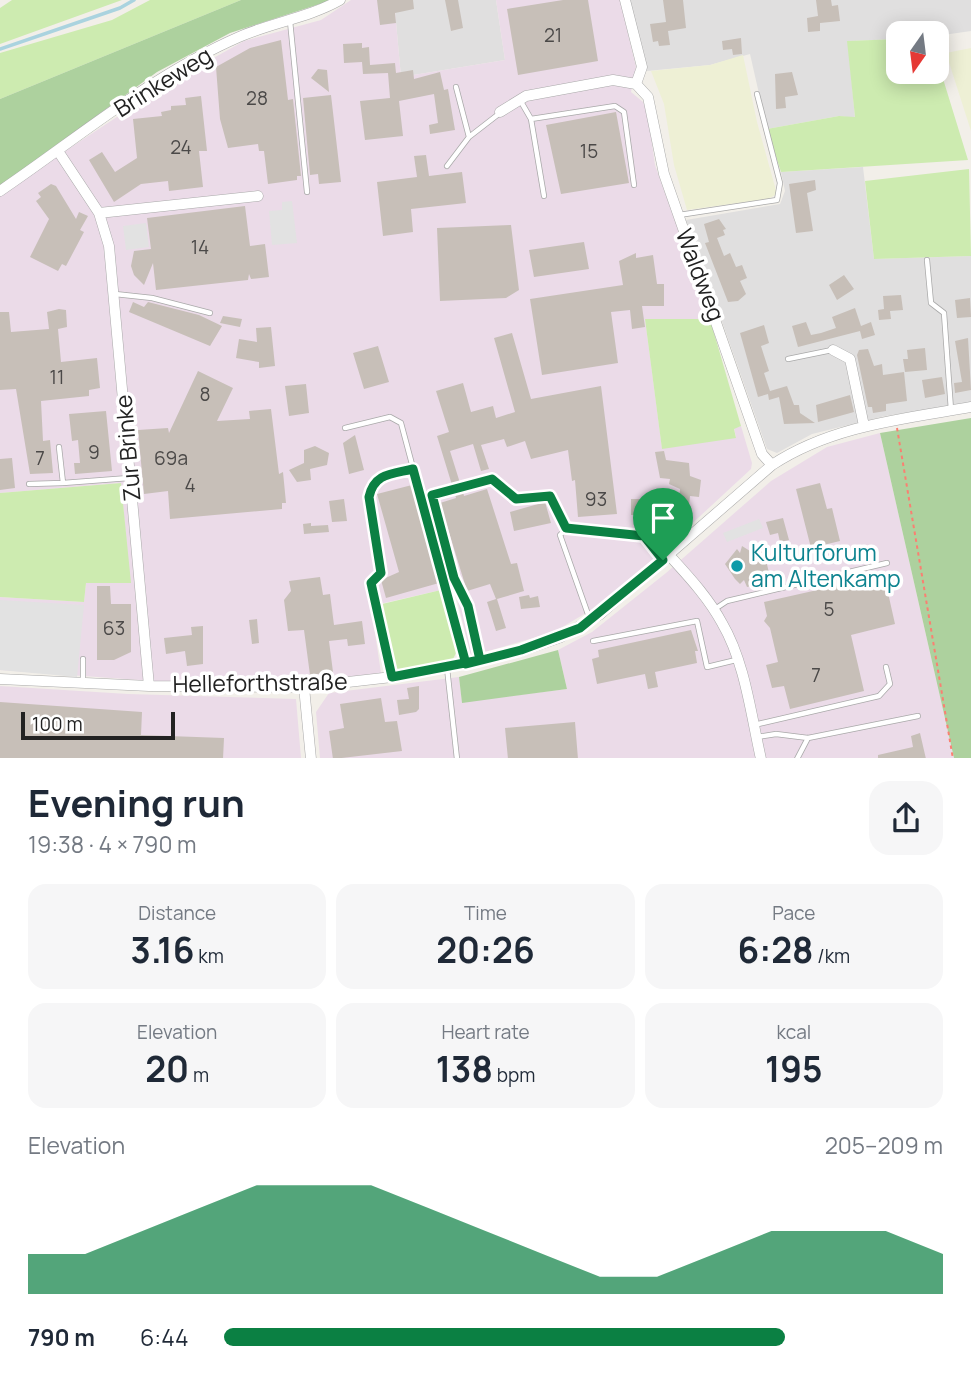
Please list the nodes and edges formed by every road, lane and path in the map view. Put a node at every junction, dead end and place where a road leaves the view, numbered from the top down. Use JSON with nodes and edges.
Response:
{"nodes":[{"id":1,"x":340,"y":0,"type":"edge"},
{"id":2,"x":625,"y":0,"type":"edge"},
{"id":3,"x":290,"y":21,"type":"junction"},
{"id":4,"x":636,"y":84,"type":"junction"},
{"id":5,"x":456,"y":87,"type":"dead end"},
{"id":6,"x":757,"y":94,"type":"dead end"},
{"id":7,"x":520,"y":100,"type":"junction"},
{"id":8,"x":500,"y":112,"type":"joint"},
{"id":9,"x":531,"y":119,"type":"junction"},
{"id":10,"x":469,"y":136,"type":"junction"},
{"id":11,"x":58,"y":151,"type":"junction"},
{"id":12,"x":447,"y":166,"type":"dead end"},
{"id":13,"x":634,"y":185,"type":"dead end"},
{"id":14,"x":0,"y":191,"type":"edge"},
{"id":15,"x":307,"y":192,"type":"dead end"},
{"id":16,"x":258,"y":196,"type":"dead end"},
{"id":17,"x":544,"y":196,"type":"dead end"},
{"id":18,"x":99,"y":213,"type":"junction"},
{"id":19,"x":678,"y":215,"type":"junction"},
{"id":20,"x":927,"y":260,"type":"dead end"},
{"id":21,"x":114,"y":294,"type":"junction"},
{"id":22,"x":210,"y":313,"type":"dead end"},
{"id":23,"x":833,"y":350,"type":"joint"},
{"id":24,"x":788,"y":359,"type":"dead end"},
{"id":25,"x":971,"y":407,"type":"edge"},
{"id":26,"x":951,"y":411,"type":"junction"},
{"id":27,"x":896,"y":420,"type":"junction"},
{"id":28,"x":864,"y":426,"type":"junction"},
{"id":29,"x":345,"y":428,"type":"dead end"},
{"id":30,"x":59,"y":447,"type":"dead end"},
{"id":31,"x":772,"y":465,"type":"junction"},
{"id":32,"x":413,"y":469,"type":"junction"},
{"id":33,"x":130,"y":478,"type":"junction"},
{"id":34,"x":63,"y":483,"type":"junction"},
{"id":35,"x":29,"y":484,"type":"dead end"},
{"id":36,"x":566,"y":528,"type":"junction"},
{"id":37,"x":666,"y":557,"type":"junction"},
{"id":38,"x":887,"y":563,"type":"dead end"},
{"id":39,"x":714,"y":610,"type":"junction"},
{"id":40,"x":590,"y":621,"type":"junction"},
{"id":41,"x":593,"y":641,"type":"dead end"},
{"id":42,"x":83,"y":659,"type":"dead end"},
{"id":43,"x":480,"y":660,"type":"junction"},
{"id":44,"x":737,"y":660,"type":"junction"},
{"id":45,"x":466,"y":664,"type":"junction"},
{"id":46,"x":447,"y":667,"type":"junction"},
{"id":47,"x":886,"y":667,"type":"dead end"},
{"id":48,"x":392,"y":677,"type":"junction"},
{"id":49,"x":0,"y":679,"type":"edge"},
{"id":50,"x":83,"y":684,"type":"junction"},
{"id":51,"x":149,"y":686,"type":"junction"},
{"id":52,"x":304,"y":687,"type":"junction"},
{"id":53,"x":918,"y":716,"type":"dead end"},
{"id":54,"x":753,"y":725,"type":"junction"},
{"id":55,"x":756,"y":737,"type":"junction"},
{"id":56,"x":808,"y":738,"type":"junction"},
{"id":57,"x":311,"y":758,"type":"edge"},
{"id":58,"x":457,"y":758,"type":"edge"},
{"id":59,"x":761,"y":758,"type":"edge"},
{"id":60,"x":797,"y":758,"type":"edge"},
{"id":61,"x":953,"y":758,"type":"edge"}],
"edges":[{"from":1,"to":3,"type":"street","name":"Brinkeweg"},
{"from":2,"to":4,"type":"street"},
{"from":3,"to":11,"type":"street","name":"Brinkeweg"},
{"from":3,"to":15,"type":"lane"},
{"from":4,"to":7,"type":"street"},
{"from":4,"to":19,"type":"street","name":"Waldweg"},
{"from":5,"to":10,"type":"lane"},
{"from":6,"to":19,"type":"lane"},
{"from":7,"to":8,"type":"street"},
{"from":7,"to":9,"type":"lane"},
{"from":8,"to":10,"type":"lane"},
{"from":9,"to":13,"type":"lane"},
{"from":9,"to":17,"type":"lane"},
{"from":10,"to":12,"type":"lane"},
{"from":11,"to":14,"type":"street","name":"Brinkeweg"},
{"from":11,"to":18,"type":"street","name":"Zur Brinke"},
{"from":16,"to":18,"type":"street"},
{"from":18,"to":21,"type":"street","name":"Zur Brinke"},
{"from":19,"to":31,"type":"street","name":"Waldweg"},
{"from":20,"to":26,"type":"lane"},
{"from":21,"to":22,"type":"lane"},
{"from":21,"to":33,"type":"street","name":"Zur Brinke"},
{"from":23,"to":24,"type":"lane"},
{"from":23,"to":28,"type":"street"},
{"from":25,"to":26,"type":"street","name":"Helleforthstraße"},
{"from":26,"to":27,"type":"street","name":"Helleforthstraße"},
{"from":27,"to":28,"type":"street","name":"Helleforthstraße"},
{"from":27,"to":61,"type":"path"},
{"from":28,"to":31,"type":"street","name":"Helleforthstraße"},
{"from":29,"to":32,"type":"lane"},
{"from":30,"to":34,"type":"lane"},
{"from":31,"to":37,"type":"street","name":"Helleforthstraße"},
{"from":32,"to":45,"type":"lane"},
{"from":32,"to":48,"type":"lane"},
{"from":33,"to":34,"type":"lane"},
{"from":33,"to":51,"type":"street","name":"Zur Brinke"},
{"from":34,"to":35,"type":"lane"},
{"from":36,"to":37,"type":"lane"},
{"from":36,"to":40,"type":"lane"},
{"from":36,"to":43,"type":"lane"},
{"from":37,"to":39,"type":"street"},
{"from":37,"to":40,"type":"street","name":"Helleforthstraße"},
{"from":38,"to":39,"type":"lane"},
{"from":39,"to":44,"type":"street"},
{"from":40,"to":43,"type":"street","name":"Helleforthstraße"},
{"from":41,"to":44,"type":"lane"},
{"from":42,"to":50,"type":"lane"},
{"from":43,"to":45,"type":"street","name":"Helleforthstraße"},
{"from":44,"to":54,"type":"street"},
{"from":45,"to":46,"type":"street","name":"Helleforthstraße"},
{"from":46,"to":48,"type":"street","name":"Helleforthstraße"},
{"from":46,"to":58,"type":"lane"},
{"from":47,"to":54,"type":"lane"},
{"from":48,"to":52,"type":"street","name":"Helleforthstraße"},
{"from":49,"to":50,"type":"street","name":"Helleforthstraße"},
{"from":50,"to":51,"type":"street","name":"Helleforthstraße"},
{"from":51,"to":52,"type":"street","name":"Helleforthstraße"},
{"from":52,"to":57,"type":"street"},
{"from":53,"to":56,"type":"lane"},
{"from":54,"to":55,"type":"street"},
{"from":55,"to":56,"type":"lane"},
{"from":55,"to":59,"type":"street"},
{"from":56,"to":60,"type":"lane"}]}
